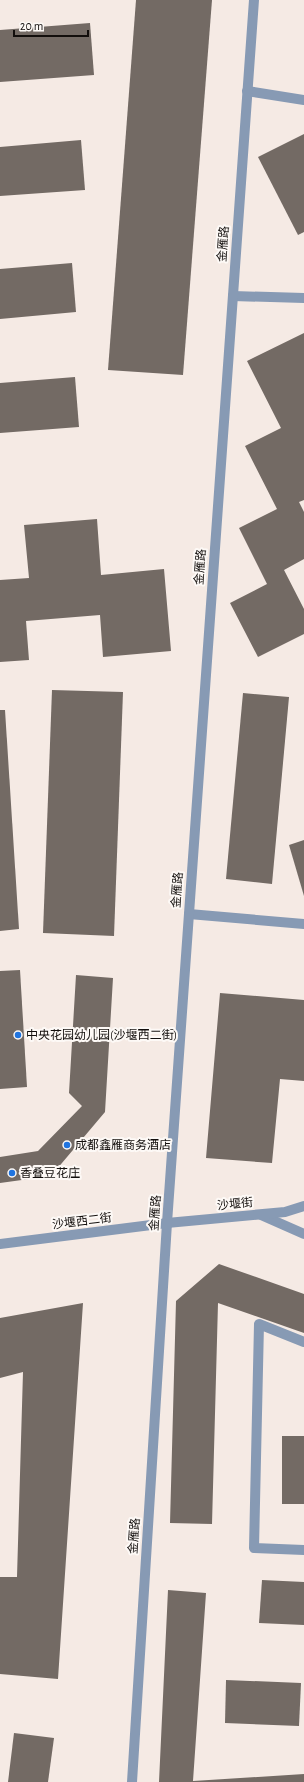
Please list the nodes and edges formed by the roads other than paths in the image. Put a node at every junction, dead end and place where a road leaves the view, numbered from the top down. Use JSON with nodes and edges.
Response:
{"nodes":[{"id":1,"x":254,"y":0,"type":"edge"},
{"id":2,"x":247,"y":91,"type":"junction"},
{"id":3,"x":304,"y":100,"type":"edge"},
{"id":4,"x":233,"y":296,"type":"junction"},
{"id":5,"x":304,"y":298,"type":"edge"},
{"id":6,"x":189,"y":914,"type":"junction"},
{"id":7,"x":304,"y":924,"type":"edge"},
{"id":8,"x":304,"y":1206,"type":"edge"},
{"id":9,"x":259,"y":1214,"type":"junction"},
{"id":10,"x":167,"y":1224,"type":"junction"},
{"id":11,"x":304,"y":1234,"type":"edge"},
{"id":12,"x":0,"y":1244,"type":"edge"},
{"id":13,"x":304,"y":1342,"type":"edge"},
{"id":14,"x":304,"y":1550,"type":"edge"},
{"id":15,"x":132,"y":1782,"type":"edge"}],
"edges":[{"from":1,"to":2,"type":"street","name":"金雁路"},
{"from":2,"to":3,"type":"street"},
{"from":2,"to":4,"type":"street","name":"金雁路"},
{"from":4,"to":5,"type":"street"},
{"from":4,"to":6,"type":"street","name":"金雁路"},
{"from":6,"to":7,"type":"street"},
{"from":6,"to":10,"type":"street","name":"金雁路"},
{"from":8,"to":9,"type":"street","name":"沙堰街"},
{"from":9,"to":10,"type":"street","name":"沙堰街"},
{"from":9,"to":11,"type":"street"},
{"from":10,"to":12,"type":"street","name":"沙堰西二街"},
{"from":10,"to":15,"type":"street","name":"金雁路"},
{"from":13,"to":14,"type":"street"}]}
